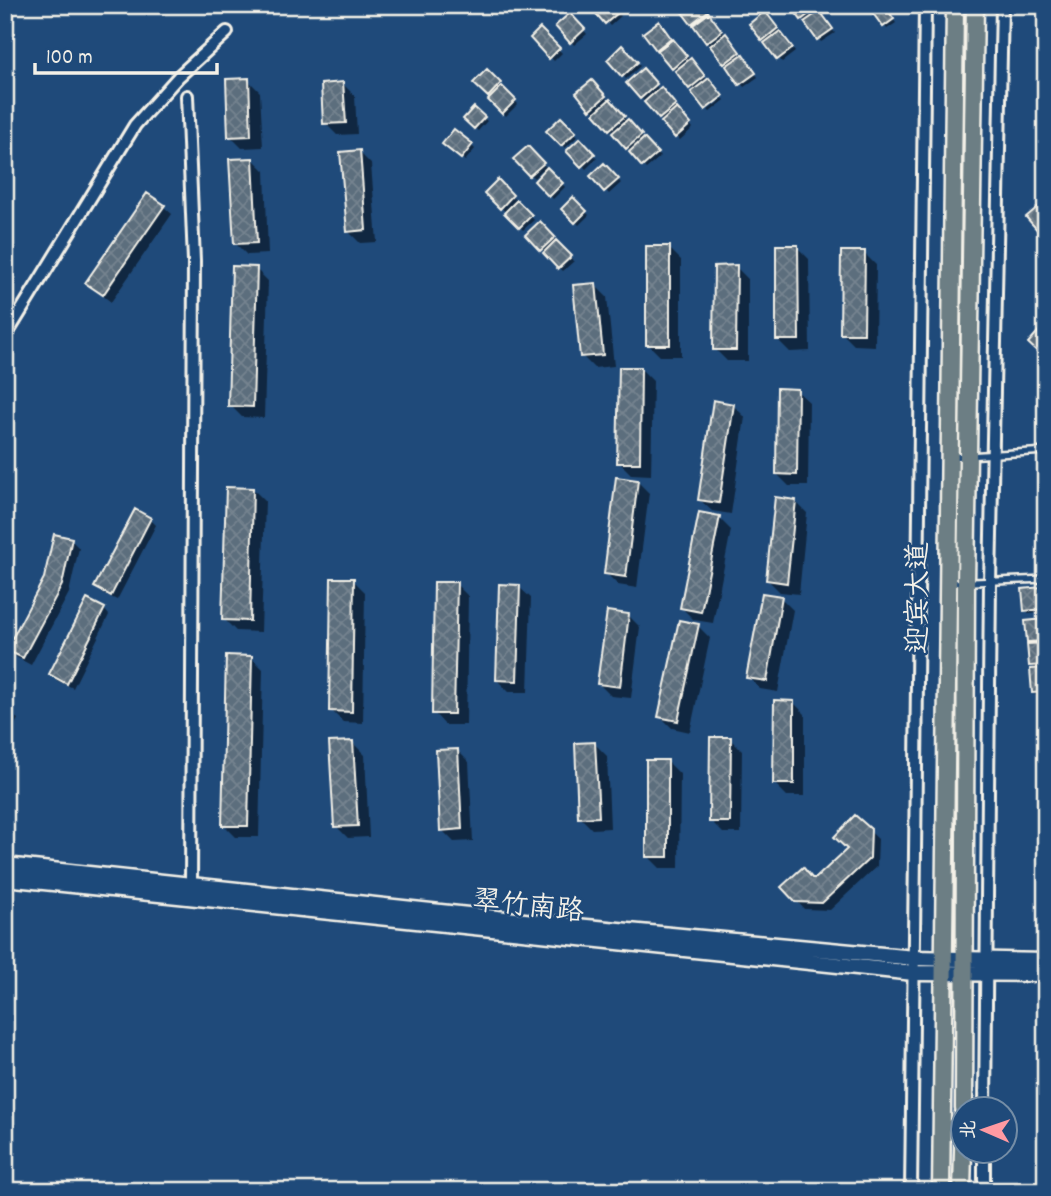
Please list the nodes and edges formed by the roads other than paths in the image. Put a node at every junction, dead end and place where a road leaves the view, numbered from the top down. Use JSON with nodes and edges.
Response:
{"nodes":[{"id":1,"x":925,"y":5,"type":"edge"},
{"id":2,"x":955,"y":5,"type":"edge"},
{"id":3,"x":975,"y":5,"type":"edge"},
{"id":4,"x":1002,"y":5,"type":"edge"},
{"id":5,"x":227,"y":32,"type":"dead end"},
{"id":6,"x":187,"y":96,"type":"dead end"},
{"id":7,"x":5,"y":337,"type":"edge"},
{"id":8,"x":1046,"y":451,"type":"edge"},
{"id":9,"x":993,"y":455,"type":"junction"},
{"id":10,"x":948,"y":457,"type":"junction"},
{"id":11,"x":968,"y":457,"type":"junction"},
{"id":12,"x":1046,"y":579,"type":"edge"},
{"id":13,"x":947,"y":583,"type":"junction"},
{"id":14,"x":966,"y":583,"type":"junction"},
{"id":15,"x":990,"y":583,"type":"junction"},
{"id":16,"x":5,"y":865,"type":"edge"},
{"id":17,"x":5,"y":877,"type":"edge"},
{"id":18,"x":191,"y":886,"type":"junction"},
{"id":19,"x":1046,"y":961,"type":"edge"},
{"id":20,"x":914,"y":965,"type":"junction"},
{"id":21,"x":944,"y":966,"type":"junction"},
{"id":22,"x":964,"y":967,"type":"junction"},
{"id":23,"x":986,"y":967,"type":"junction"},
{"id":24,"x":1046,"y":974,"type":"edge"},
{"id":25,"x":964,"y":1094,"type":"edge"},
{"id":26,"x":985,"y":1094,"type":"edge"},
{"id":27,"x":963,"y":1164,"type":"edge"},
{"id":28,"x":984,"y":1164,"type":"edge"},
{"id":29,"x":911,"y":1191,"type":"edge"},
{"id":30,"x":941,"y":1191,"type":"edge"},
{"id":31,"x":962,"y":1191,"type":"edge"},
{"id":32,"x":984,"y":1191,"type":"edge"}],
"edges":[{"from":1,"to":20,"type":"street"},
{"from":2,"to":10,"type":"main road","name":"迎宾大道"},
{"from":3,"to":11,"type":"main road","name":"迎宾大道"},
{"from":4,"to":9,"type":"street"},
{"from":5,"to":7,"type":"street"},
{"from":6,"to":18,"type":"street"},
{"from":8,"to":9,"type":"lane"},
{"from":9,"to":11,"type":"lane"},
{"from":9,"to":15,"type":"street"},
{"from":10,"to":11,"type":"lane"},
{"from":10,"to":13,"type":"main road","name":"迎宾大道"},
{"from":11,"to":14,"type":"main road","name":"迎宾大道"},
{"from":12,"to":15,"type":"lane"},
{"from":13,"to":14,"type":"lane"},
{"from":13,"to":21,"type":"main road","name":"迎宾大道"},
{"from":14,"to":15,"type":"lane"},
{"from":14,"to":22,"type":"main road","name":"迎宾大道"},
{"from":15,"to":23,"type":"street"},
{"from":16,"to":18,"type":"main road","name":"翠竹南路"},
{"from":17,"to":20,"type":"main road","name":"翠竹南路"},
{"from":18,"to":20,"type":"main road","name":"翠竹南路"},
{"from":19,"to":23,"type":"main road","name":"翠竹南路"},
{"from":20,"to":21,"type":"main road","name":"翠竹南路"},
{"from":20,"to":29,"type":"street"},
{"from":21,"to":22,"type":"main road","name":"翠竹南路"},
{"from":21,"to":30,"type":"main road","name":"迎宾大道"},
{"from":22,"to":23,"type":"main road","name":"翠竹南路"},
{"from":22,"to":25,"type":"main road","name":"迎宾大道"},
{"from":23,"to":24,"type":"main road","name":"翠竹南路"},
{"from":23,"to":26,"type":"street"},
{"from":27,"to":31,"type":"main road","name":"迎宾大道"},
{"from":28,"to":32,"type":"street"}]}
